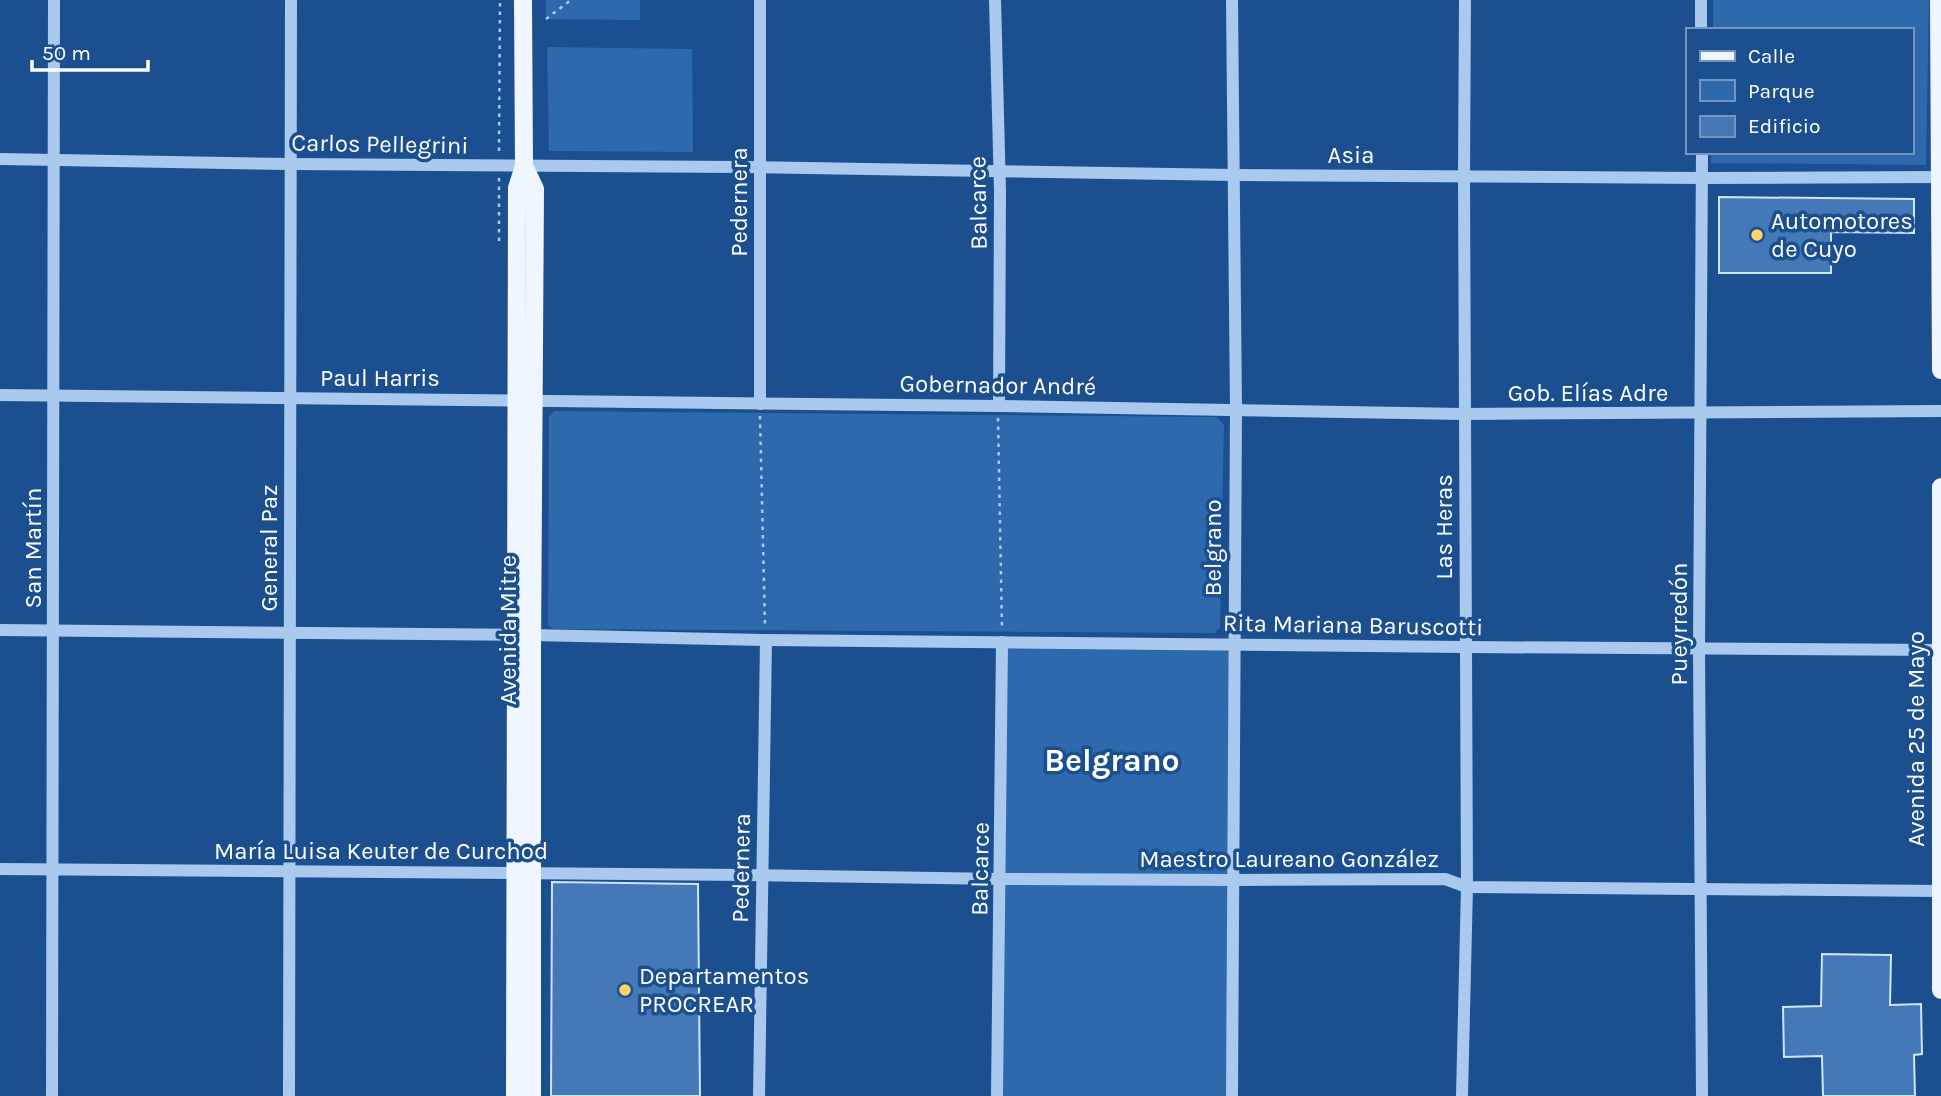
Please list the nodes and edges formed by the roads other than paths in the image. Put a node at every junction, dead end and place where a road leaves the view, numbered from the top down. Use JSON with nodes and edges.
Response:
{"nodes":[{"id":1,"x":54,"y":0,"type":"edge"},
{"id":2,"x":290,"y":0,"type":"edge"},
{"id":3,"x":523,"y":0,"type":"edge"},
{"id":4,"x":760,"y":0,"type":"edge"},
{"id":5,"x":995,"y":0,"type":"edge"},
{"id":6,"x":1232,"y":0,"type":"edge"},
{"id":7,"x":1465,"y":0,"type":"edge"},
{"id":8,"x":1701,"y":0,"type":"edge"},
{"id":9,"x":1939,"y":0,"type":"edge"},
{"id":10,"x":1701,"y":28,"type":"edge"},
{"id":11,"x":1702,"y":154,"type":"edge"},
{"id":12,"x":0,"y":159,"type":"edge"},
{"id":13,"x":54,"y":159,"type":"junction"},
{"id":14,"x":290,"y":164,"type":"junction"},
{"id":15,"x":524,"y":166,"type":"junction"},
{"id":16,"x":760,"y":168,"type":"junction"},
{"id":17,"x":999,"y":172,"type":"junction"},
{"id":18,"x":1234,"y":175,"type":"junction"},
{"id":19,"x":1464,"y":176,"type":"junction"},
{"id":20,"x":1940,"y":177,"type":"edge"},
{"id":21,"x":1702,"y":178,"type":"junction"},
{"id":22,"x":1941,"y":370,"type":"edge"},
{"id":23,"x":0,"y":395,"type":"edge"},
{"id":24,"x":54,"y":395,"type":"junction"},
{"id":25,"x":290,"y":399,"type":"junction"},
{"id":26,"x":525,"y":399,"type":"junction"},
{"id":27,"x":760,"y":404,"type":"junction"},
{"id":28,"x":999,"y":406,"type":"junction"},
{"id":29,"x":1236,"y":410,"type":"junction"},
{"id":30,"x":1941,"y":411,"type":"edge"},
{"id":31,"x":1464,"y":414,"type":"junction"},
{"id":32,"x":1701,"y":414,"type":"junction"},
{"id":33,"x":1941,"y":487,"type":"edge"},
{"id":34,"x":0,"y":630,"type":"edge"},
{"id":35,"x":54,"y":631,"type":"junction"},
{"id":36,"x":289,"y":633,"type":"junction"},
{"id":37,"x":524,"y":635,"type":"junction"},
{"id":38,"x":766,"y":640,"type":"junction"},
{"id":39,"x":1002,"y":642,"type":"junction"},
{"id":40,"x":1234,"y":645,"type":"junction"},
{"id":41,"x":1465,"y":648,"type":"junction"},
{"id":42,"x":1699,"y":649,"type":"junction"},
{"id":43,"x":1940,"y":650,"type":"edge"},
{"id":44,"x":0,"y":869,"type":"edge"},
{"id":45,"x":52,"y":869,"type":"junction"},
{"id":46,"x":289,"y":871,"type":"junction"},
{"id":47,"x":524,"y":873,"type":"junction"},
{"id":48,"x":762,"y":875,"type":"junction"},
{"id":49,"x":1001,"y":879,"type":"junction"},
{"id":50,"x":1234,"y":880,"type":"junction"},
{"id":51,"x":1467,"y":887,"type":"junction"},
{"id":52,"x":1702,"y":888,"type":"junction"},
{"id":53,"x":1940,"y":891,"type":"edge"},
{"id":54,"x":1941,"y":990,"type":"edge"},
{"id":55,"x":52,"y":1096,"type":"edge"},
{"id":56,"x":289,"y":1096,"type":"edge"},
{"id":57,"x":515,"y":1096,"type":"edge"},
{"id":58,"x":532,"y":1096,"type":"edge"},
{"id":59,"x":759,"y":1096,"type":"edge"},
{"id":60,"x":997,"y":1096,"type":"edge"},
{"id":61,"x":1232,"y":1096,"type":"edge"},
{"id":62,"x":1462,"y":1096,"type":"edge"},
{"id":63,"x":1702,"y":1096,"type":"edge"}],
"edges":[{"from":1,"to":13,"type":"street","name":"San Martín"},
{"from":2,"to":14,"type":"street","name":"General Paz"},
{"from":3,"to":15,"type":"main road","name":"Avenida Mitre"},
{"from":4,"to":16,"type":"street","name":"Pedernera"},
{"from":5,"to":17,"type":"street","name":"Balcarce"},
{"from":6,"to":18,"type":"street","name":"Belgrano"},
{"from":7,"to":19,"type":"street","name":"Las Heras"},
{"from":8,"to":10,"type":"street"},
{"from":9,"to":20,"type":"main road"},
{"from":11,"to":21,"type":"street","name":"Pueyrredón"},
{"from":12,"to":13,"type":"street","name":"Carlos Pellegrini"},
{"from":13,"to":14,"type":"street","name":"Carlos Pellegrini"},
{"from":13,"to":24,"type":"street","name":"San Martín"},
{"from":14,"to":15,"type":"street","name":"Carlos Pellegrini"},
{"from":14,"to":25,"type":"street","name":"General Paz"},
{"from":15,"to":16,"type":"street","name":"Carlos Pellegrini"},
{"from":15,"to":26,"type":"main road","name":"Avenida Mitre"},
{"from":16,"to":17,"type":"street","name":"Asia"},
{"from":16,"to":27,"type":"street","name":"Pedernera"},
{"from":17,"to":18,"type":"street","name":"Asia"},
{"from":17,"to":28,"type":"street","name":"Balcarce"},
{"from":18,"to":19,"type":"street","name":"Asia"},
{"from":18,"to":29,"type":"street","name":"Belgrano"},
{"from":19,"to":21,"type":"street","name":"Asia"},
{"from":19,"to":31,"type":"street","name":"Las Heras"},
{"from":20,"to":21,"type":"street","name":"Asia"},
{"from":20,"to":22,"type":"main road"},
{"from":21,"to":32,"type":"street","name":"Pueyrredón"},
{"from":23,"to":24,"type":"street","name":"Paul Harris"},
{"from":24,"to":25,"type":"street","name":"Paul Harris"},
{"from":24,"to":35,"type":"street","name":"San Martín"},
{"from":25,"to":26,"type":"street","name":"Paul Harris"},
{"from":25,"to":36,"type":"street","name":"General Paz"},
{"from":26,"to":27,"type":"street","name":"Paul Harris"},
{"from":26,"to":37,"type":"main road","name":"Avenida Mitre"},
{"from":27,"to":28,"type":"street","name":"Gobernador André"},
{"from":28,"to":29,"type":"street","name":"Gobernador André"},
{"from":29,"to":31,"type":"street","name":"Gob. Elías Adre"},
{"from":29,"to":40,"type":"street","name":"Belgrano"},
{"from":30,"to":32,"type":"street","name":"Gob. Elías Adre"},
{"from":31,"to":32,"type":"street","name":"Gob. Elías Adre"},
{"from":31,"to":41,"type":"street","name":"Las Heras"},
{"from":32,"to":42,"type":"street","name":"Pueyrredón"},
{"from":33,"to":43,"type":"main road","name":"Avenida 25 de Mayo"},
{"from":34,"to":35,"type":"street","name":"Rita Mariana Baruscotti"},
{"from":35,"to":36,"type":"street","name":"Rita Mariana Baruscotti"},
{"from":35,"to":45,"type":"street","name":"San Martín"},
{"from":36,"to":37,"type":"street","name":"Rita Mariana Baruscotti"},
{"from":36,"to":46,"type":"street","name":"General Paz"},
{"from":37,"to":38,"type":"street","name":"Rita Mariana Baruscotti"},
{"from":37,"to":47,"type":"main road","name":"Avenida Mitre"},
{"from":38,"to":39,"type":"street","name":"Rita Mariana Baruscotti"},
{"from":38,"to":48,"type":"street","name":"Pedernera"},
{"from":39,"to":40,"type":"street","name":"Rita Mariana Baruscotti"},
{"from":39,"to":49,"type":"street","name":"Balcarce"},
{"from":40,"to":41,"type":"street","name":"Rita Mariana Baruscotti"},
{"from":40,"to":50,"type":"street","name":"Belgrano"},
{"from":41,"to":42,"type":"street","name":"Rita Mariana Baruscotti"},
{"from":41,"to":51,"type":"street","name":"Las Heras"},
{"from":42,"to":43,"type":"street","name":"Rita Mariana Baruscotti"},
{"from":42,"to":52,"type":"street","name":"Pueyrredón"},
{"from":43,"to":53,"type":"main road","name":"Avenida 25 de Mayo"},
{"from":44,"to":45,"type":"street","name":"María Luisa Keuter de Curchod"},
{"from":45,"to":46,"type":"street","name":"María Luisa Keuter de Curchod"},
{"from":45,"to":55,"type":"street","name":"San Martín"},
{"from":46,"to":47,"type":"street","name":"María Luisa Keuter de Curchod"},
{"from":46,"to":56,"type":"street","name":"General Paz"},
{"from":47,"to":48,"type":"street","name":"María Luisa Keuter de Curchod"},
{"from":47,"to":57,"type":"main road","name":"Avenida Mitre"},
{"from":47,"to":58,"type":"main road","name":"Avenida Mitre"},
{"from":48,"to":49,"type":"street","name":"Maestro Laureano González"},
{"from":48,"to":59,"type":"street","name":"Pedernera"},
{"from":49,"to":50,"type":"street","name":"Maestro Laureano González"},
{"from":49,"to":60,"type":"street","name":"Balcarce"},
{"from":50,"to":51,"type":"street","name":"Maestro Laureano González"},
{"from":50,"to":61,"type":"street","name":"Belgrano"},
{"from":51,"to":52,"type":"street","name":"Maestro Laureano González"},
{"from":51,"to":62,"type":"street","name":"Las Heras"},
{"from":52,"to":53,"type":"street","name":"Maestro Laureano González"},
{"from":52,"to":63,"type":"street","name":"Pueyrredón"},
{"from":53,"to":54,"type":"main road","name":"Avenida 25 de Mayo"}]}
